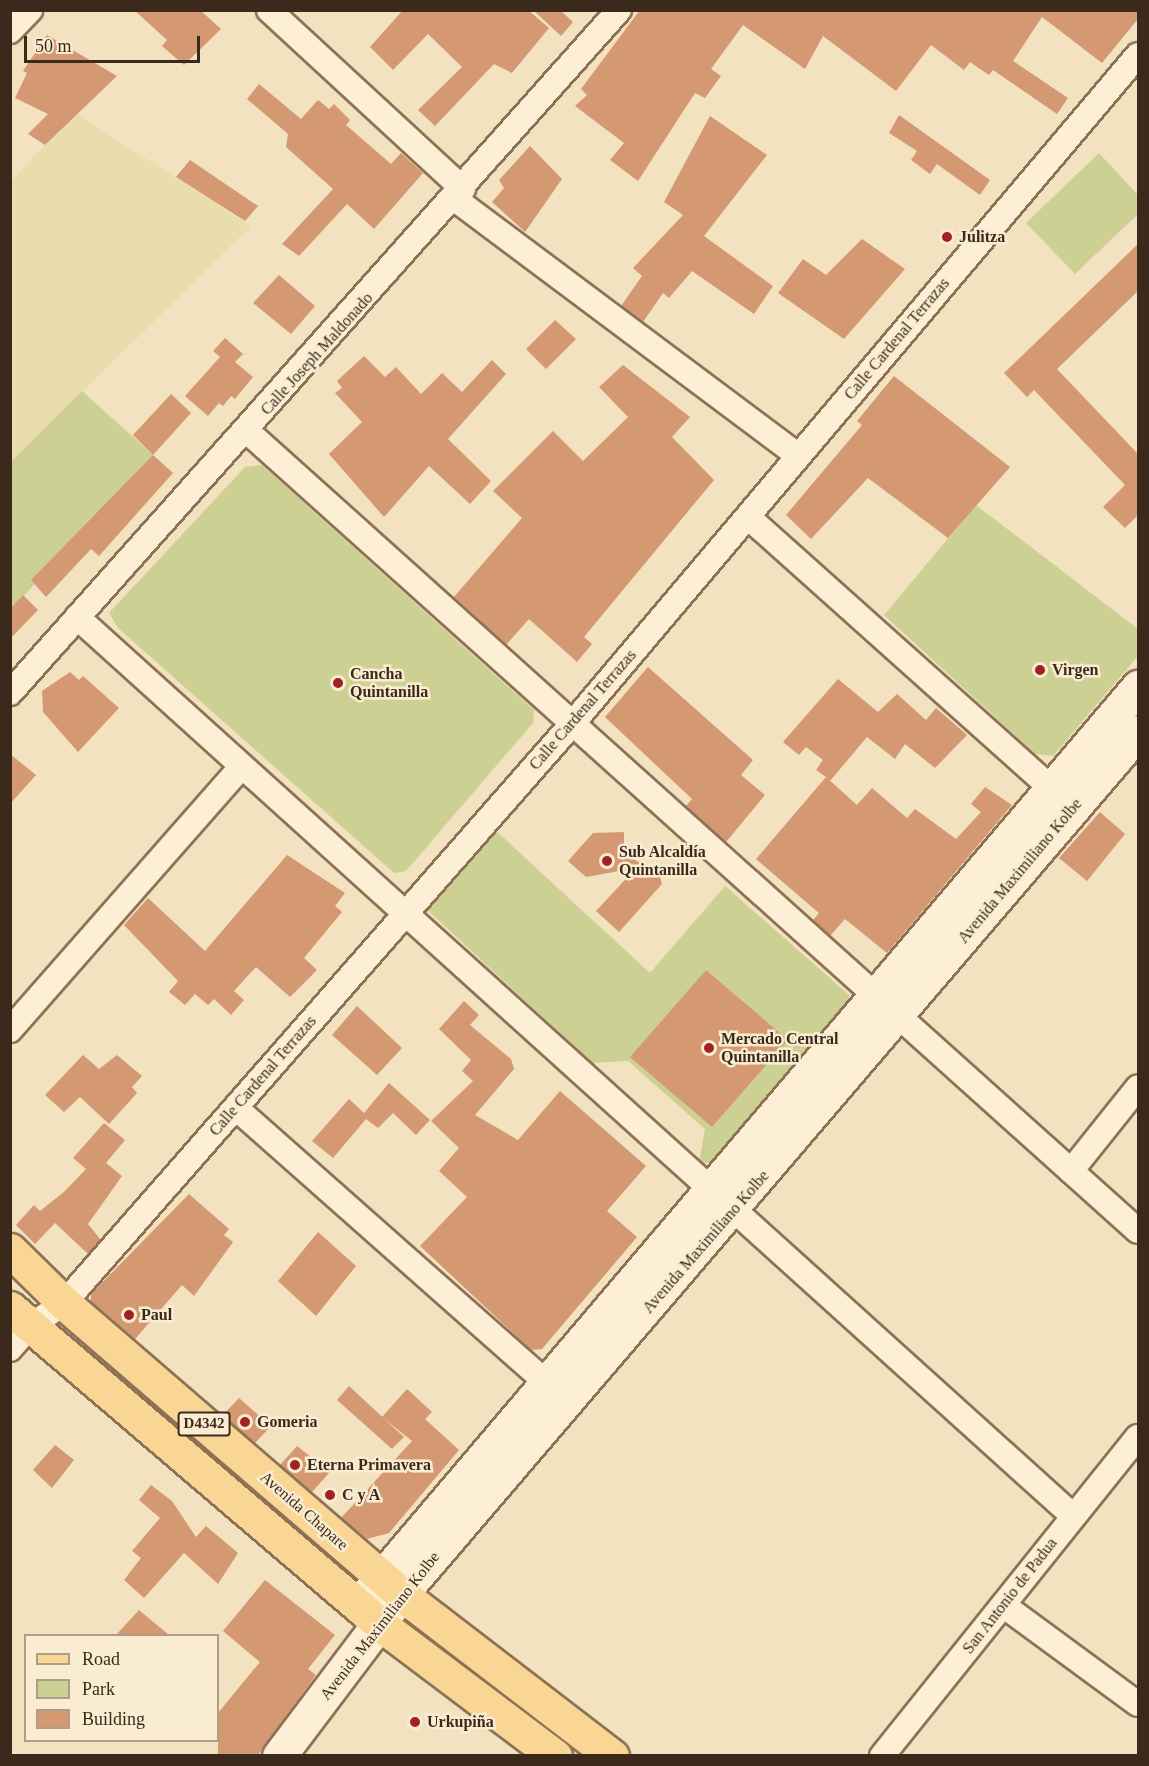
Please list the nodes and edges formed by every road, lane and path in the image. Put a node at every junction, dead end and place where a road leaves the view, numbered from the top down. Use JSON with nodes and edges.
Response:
{"nodes":[{"id":1,"x":269,"y":10,"type":"edge"},
{"id":2,"x":619,"y":10,"type":"edge"},
{"id":3,"x":1138,"y":55,"type":"edge"},
{"id":4,"x":459,"y":194,"type":"junction"},
{"id":5,"x":248,"y":432,"type":"junction"},
{"id":6,"x":798,"y":456,"type":"junction"},
{"id":7,"x":748,"y":517,"type":"junction"},
{"id":8,"x":78,"y":617,"type":"junction"},
{"id":9,"x":10,"y":693,"type":"edge"},
{"id":10,"x":1136,"y":695,"type":"edge"},
{"id":11,"x":572,"y":724,"type":"junction"},
{"id":12,"x":1138,"y":732,"type":"edge"},
{"id":13,"x":242,"y":766,"type":"junction"},
{"id":14,"x":1063,"y":799,"type":"junction"},
{"id":15,"x":406,"y":914,"type":"junction"},
{"id":16,"x":886,"y":1006,"type":"junction"},
{"id":17,"x":10,"y":1030,"type":"edge"},
{"id":18,"x":1138,"y":1087,"type":"edge"},
{"id":19,"x":236,"y":1108,"type":"junction"},
{"id":20,"x":1071,"y":1171,"type":"junction"},
{"id":21,"x":710,"y":1188,"type":"junction"},
{"id":22,"x":734,"y":1210,"type":"junction"},
{"id":23,"x":1138,"y":1231,"type":"edge"},
{"id":24,"x":10,"y":1250,"type":"edge"},
{"id":25,"x":64,"y":1304,"type":"junction"},
{"id":26,"x":17,"y":1328,"type":"edge"},
{"id":27,"x":548,"y":1384,"type":"junction"},
{"id":28,"x":1138,"y":1437,"type":"edge"},
{"id":29,"x":1073,"y":1516,"type":"junction"},
{"id":30,"x":390,"y":1585,"type":"junction"},
{"id":31,"x":1003,"y":1605,"type":"junction"},
{"id":32,"x":370,"y":1615,"type":"junction"},
{"id":33,"x":1138,"y":1704,"type":"edge"},
{"id":34,"x":279,"y":1755,"type":"edge"},
{"id":35,"x":555,"y":1755,"type":"edge"},
{"id":36,"x":612,"y":1755,"type":"edge"},
{"id":37,"x":882,"y":1755,"type":"edge"}],
"edges":[{"from":1,"to":4,"type":"street"},
{"from":2,"to":4,"type":"street","name":"Calle Joseph Maldonado"},
{"from":3,"to":6,"type":"street","name":"Calle Cardenal Terrazas"},
{"from":4,"to":5,"type":"street","name":"Calle Joseph Maldonado"},
{"from":4,"to":6,"type":"street"},
{"from":5,"to":8,"type":"street","name":"Calle Joseph Maldonado"},
{"from":5,"to":11,"type":"street"},
{"from":6,"to":7,"type":"street","name":"Calle Cardenal Terrazas"},
{"from":7,"to":11,"type":"street","name":"Calle Cardenal Terrazas"},
{"from":7,"to":14,"type":"street"},
{"from":8,"to":9,"type":"street","name":"Calle Joseph Maldonado"},
{"from":8,"to":13,"type":"street"},
{"from":10,"to":14,"type":"main road","name":"Avenida Maximiliano Kolbe"},
{"from":11,"to":15,"type":"street","name":"Calle Cardenal Terrazas"},
{"from":11,"to":16,"type":"street"},
{"from":12,"to":14,"type":"main road","name":"Avenida Maximiliano Kolbe"},
{"from":13,"to":15,"type":"street"},
{"from":13,"to":17,"type":"street"},
{"from":14,"to":16,"type":"main road","name":"Avenida Maximiliano Kolbe"},
{"from":15,"to":19,"type":"street","name":"Calle Cardenal Terrazas"},
{"from":15,"to":21,"type":"street"},
{"from":16,"to":20,"type":"street"},
{"from":16,"to":21,"type":"main road","name":"Avenida Maximiliano Kolbe"},
{"from":16,"to":22,"type":"main road","name":"Avenida Maximiliano Kolbe"},
{"from":18,"to":20,"type":"street"},
{"from":19,"to":25,"type":"street","name":"Calle Cardenal Terrazas"},
{"from":19,"to":27,"type":"street"},
{"from":20,"to":23,"type":"street"},
{"from":21,"to":22,"type":"street"},
{"from":21,"to":27,"type":"main road","name":"Avenida Maximiliano Kolbe"},
{"from":22,"to":29,"type":"street"},
{"from":22,"to":30,"type":"main road","name":"Avenida Maximiliano Kolbe"},
{"from":24,"to":25,"type":"main road","name":"Avenida Chapare","number":"D4342"},
{"from":25,"to":26,"type":"street","name":"Calle Cardenal Terrazas"},
{"from":25,"to":30,"type":"main road","name":"Avenida Chapare","number":"D4342"},
{"from":26,"to":32,"type":"main road","number":"D4342"},
{"from":27,"to":30,"type":"main road","name":"Avenida Maximiliano Kolbe"},
{"from":28,"to":29,"type":"street","name":"San Antonio de Padua"},
{"from":29,"to":31,"type":"street","name":"San Antonio de Padua"},
{"from":30,"to":32,"type":"main road","name":"Avenida Maximiliano Kolbe"},
{"from":30,"to":36,"type":"main road","name":"Avenida Chapare","number":"D4342"},
{"from":31,"to":33,"type":"street"},
{"from":31,"to":37,"type":"street","name":"San Antonio de Padua"},
{"from":32,"to":34,"type":"main road","name":"Avenida Maximiliano Kolbe"},
{"from":32,"to":35,"type":"main road","number":"D4342"}]}
